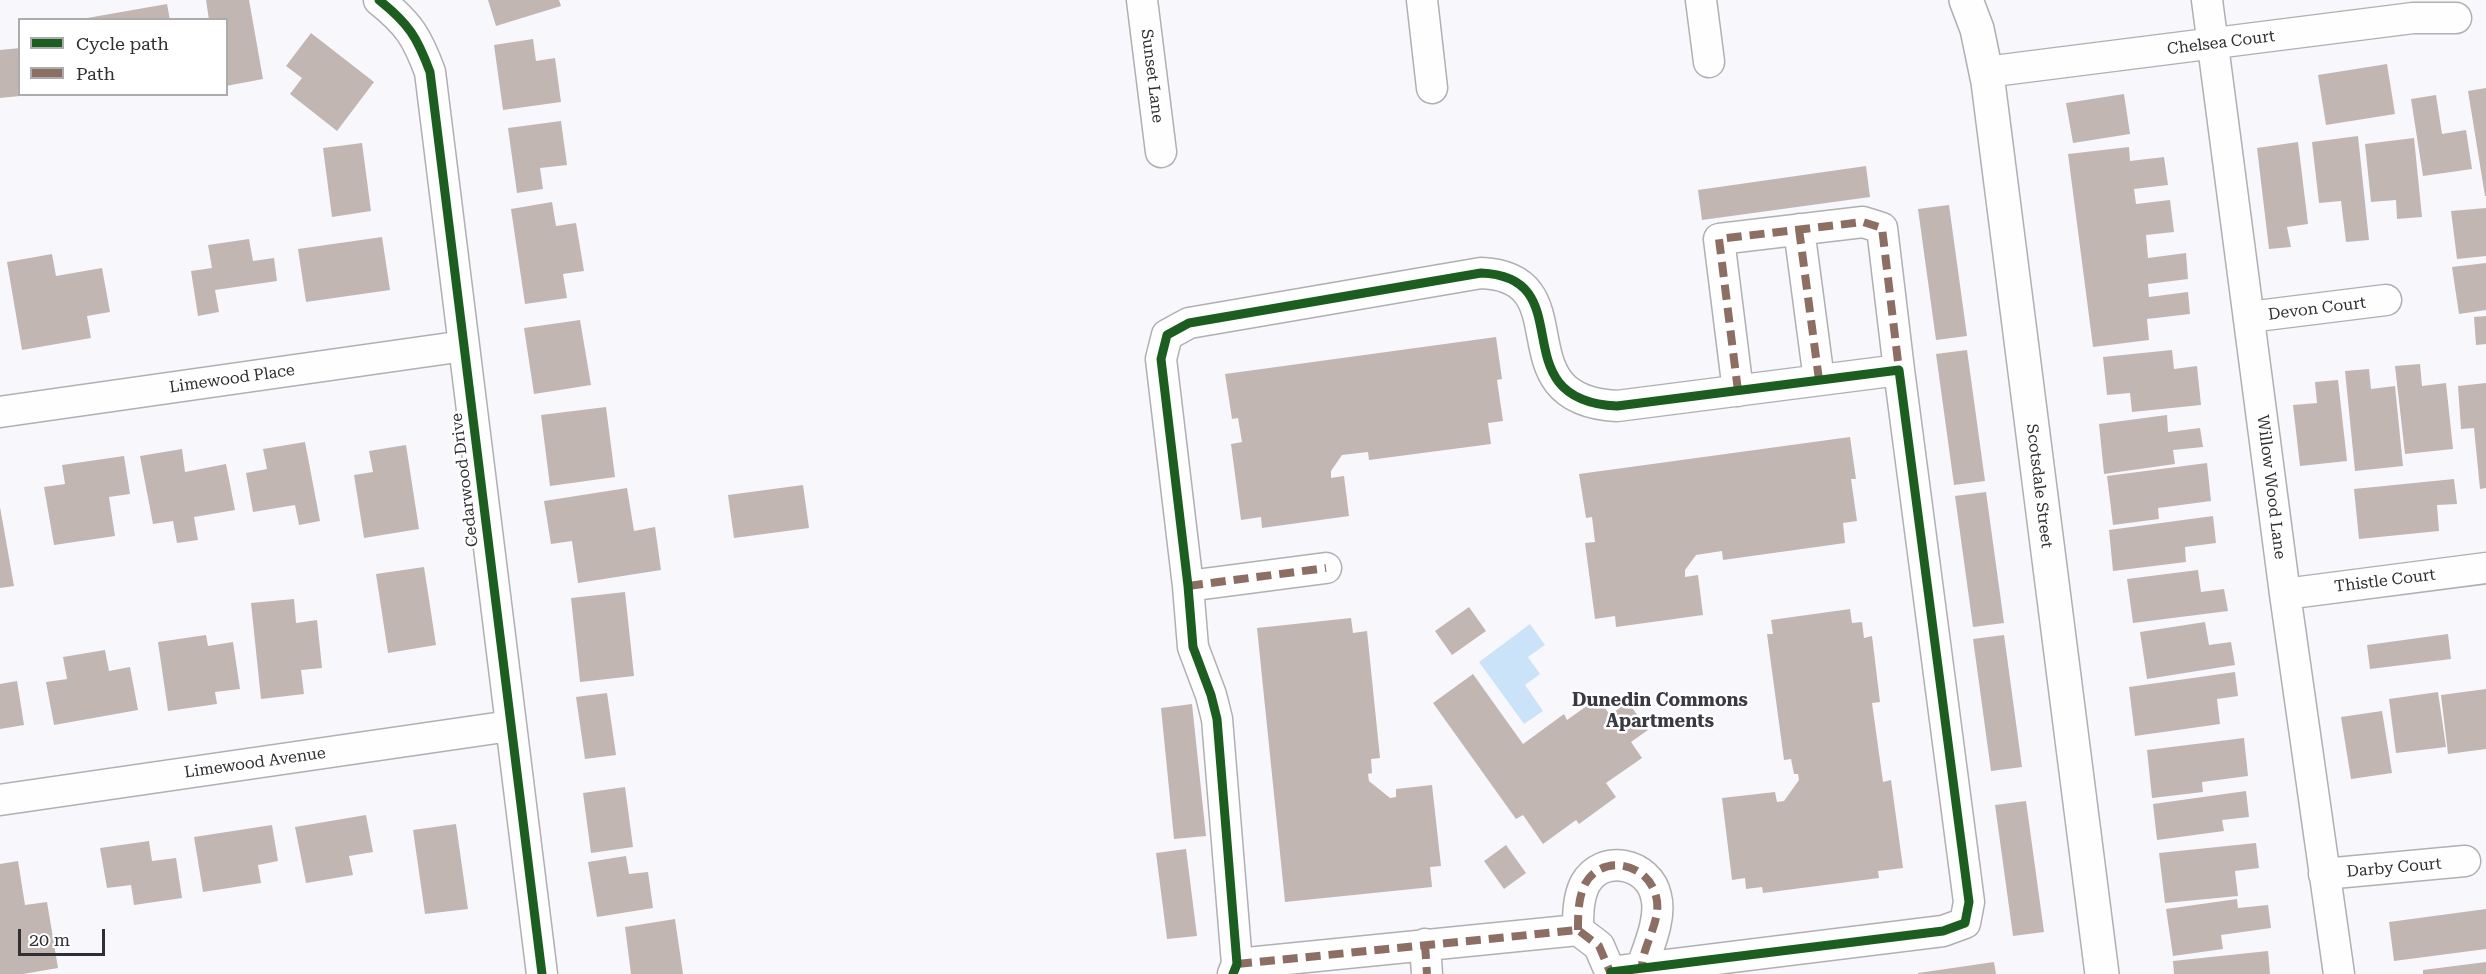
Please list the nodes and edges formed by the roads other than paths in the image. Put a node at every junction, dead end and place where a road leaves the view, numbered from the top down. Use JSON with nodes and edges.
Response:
{"nodes":[{"id":1,"x":379,"y":0,"type":"edge"},
{"id":2,"x":1142,"y":0,"type":"edge"},
{"id":3,"x":1422,"y":0,"type":"edge"},
{"id":4,"x":1701,"y":0,"type":"edge"},
{"id":5,"x":1966,"y":0,"type":"edge"},
{"id":6,"x":2207,"y":0,"type":"edge"},
{"id":7,"x":2456,"y":18,"type":"dead end"},
{"id":8,"x":2213,"y":44,"type":"junction"},
{"id":9,"x":1709,"y":62,"type":"dead end"},
{"id":10,"x":1986,"y":72,"type":"junction"},
{"id":11,"x":1432,"y":88,"type":"dead end"},
{"id":12,"x":1161,"y":152,"type":"dead end"},
{"id":13,"x":1799,"y":229,"type":"junction"},
{"id":14,"x":2386,"y":300,"type":"dead end"},
{"id":15,"x":2249,"y":317,"type":"junction"},
{"id":16,"x":464,"y":346,"type":"junction"},
{"id":17,"x":1899,"y":370,"type":"junction"},
{"id":18,"x":1819,"y":380,"type":"junction"},
{"id":19,"x":1738,"y":391,"type":"junction"},
{"id":20,"x":0,"y":412,"type":"edge"},
{"id":21,"x":1326,"y":568,"type":"dead end"},
{"id":22,"x":2486,"y":568,"type":"edge"},
{"id":23,"x":1188,"y":586,"type":"junction"},
{"id":24,"x":2285,"y":594,"type":"junction"},
{"id":25,"x":510,"y":726,"type":"junction"},
{"id":26,"x":0,"y":800,"type":"edge"},
{"id":27,"x":2465,"y":861,"type":"dead end"},
{"id":28,"x":2324,"y":874,"type":"junction"},
{"id":29,"x":1578,"y":930,"type":"junction"},
{"id":30,"x":1425,"y":944,"type":"junction"},
{"id":31,"x":1235,"y":969,"type":"edge"},
{"id":32,"x":1642,"y":971,"type":"edge"},
{"id":33,"x":1611,"y":973,"type":"edge"},
{"id":34,"x":542,"y":974,"type":"edge"},
{"id":35,"x":1427,"y":974,"type":"edge"},
{"id":36,"x":2102,"y":974,"type":"edge"},
{"id":37,"x":2339,"y":974,"type":"edge"}],
"edges":[{"from":1,"to":16,"type":"street","name":"Cedarwood Drive"},
{"from":2,"to":12,"type":"street","name":"Sunset Lane"},
{"from":3,"to":11,"type":"street"},
{"from":4,"to":9,"type":"street"},
{"from":5,"to":10,"type":"street","name":"Scotsdale Street"},
{"from":6,"to":8,"type":"street","name":"Willow Wood Lane"},
{"from":7,"to":8,"type":"street","name":"Chelsea Court"},
{"from":8,"to":10,"type":"street","name":"Chelsea Court"},
{"from":8,"to":15,"type":"street","name":"Willow Wood Lane"},
{"from":10,"to":36,"type":"street","name":"Scotsdale Street"},
{"from":13,"to":17,"type":"street"},
{"from":13,"to":18,"type":"street"},
{"from":13,"to":19,"type":"street"},
{"from":14,"to":15,"type":"street","name":"Devon Court"},
{"from":15,"to":24,"type":"street","name":"Willow Wood Lane"},
{"from":16,"to":20,"type":"street","name":"Limewood Place"},
{"from":16,"to":25,"type":"street","name":"Cedarwood Drive"},
{"from":17,"to":18,"type":"street"},
{"from":17,"to":32,"type":"street"},
{"from":18,"to":19,"type":"street"},
{"from":19,"to":23,"type":"street"},
{"from":21,"to":23,"type":"street"},
{"from":22,"to":24,"type":"street","name":"Thistle Court"},
{"from":23,"to":31,"type":"street"},
{"from":24,"to":28,"type":"street","name":"Willow Wood Lane"},
{"from":25,"to":26,"type":"street","name":"Limewood Avenue"},
{"from":25,"to":34,"type":"street","name":"Cedarwood Drive"},
{"from":27,"to":28,"type":"street","name":"Darby Court"},
{"from":28,"to":37,"type":"street","name":"Willow Wood Lane"},
{"from":29,"to":30,"type":"street"},
{"from":29,"to":32,"type":"street"},
{"from":29,"to":33,"type":"street"},
{"from":30,"to":31,"type":"street"},
{"from":30,"to":35,"type":"street"},
{"from":32,"to":33,"type":"street"}]}
